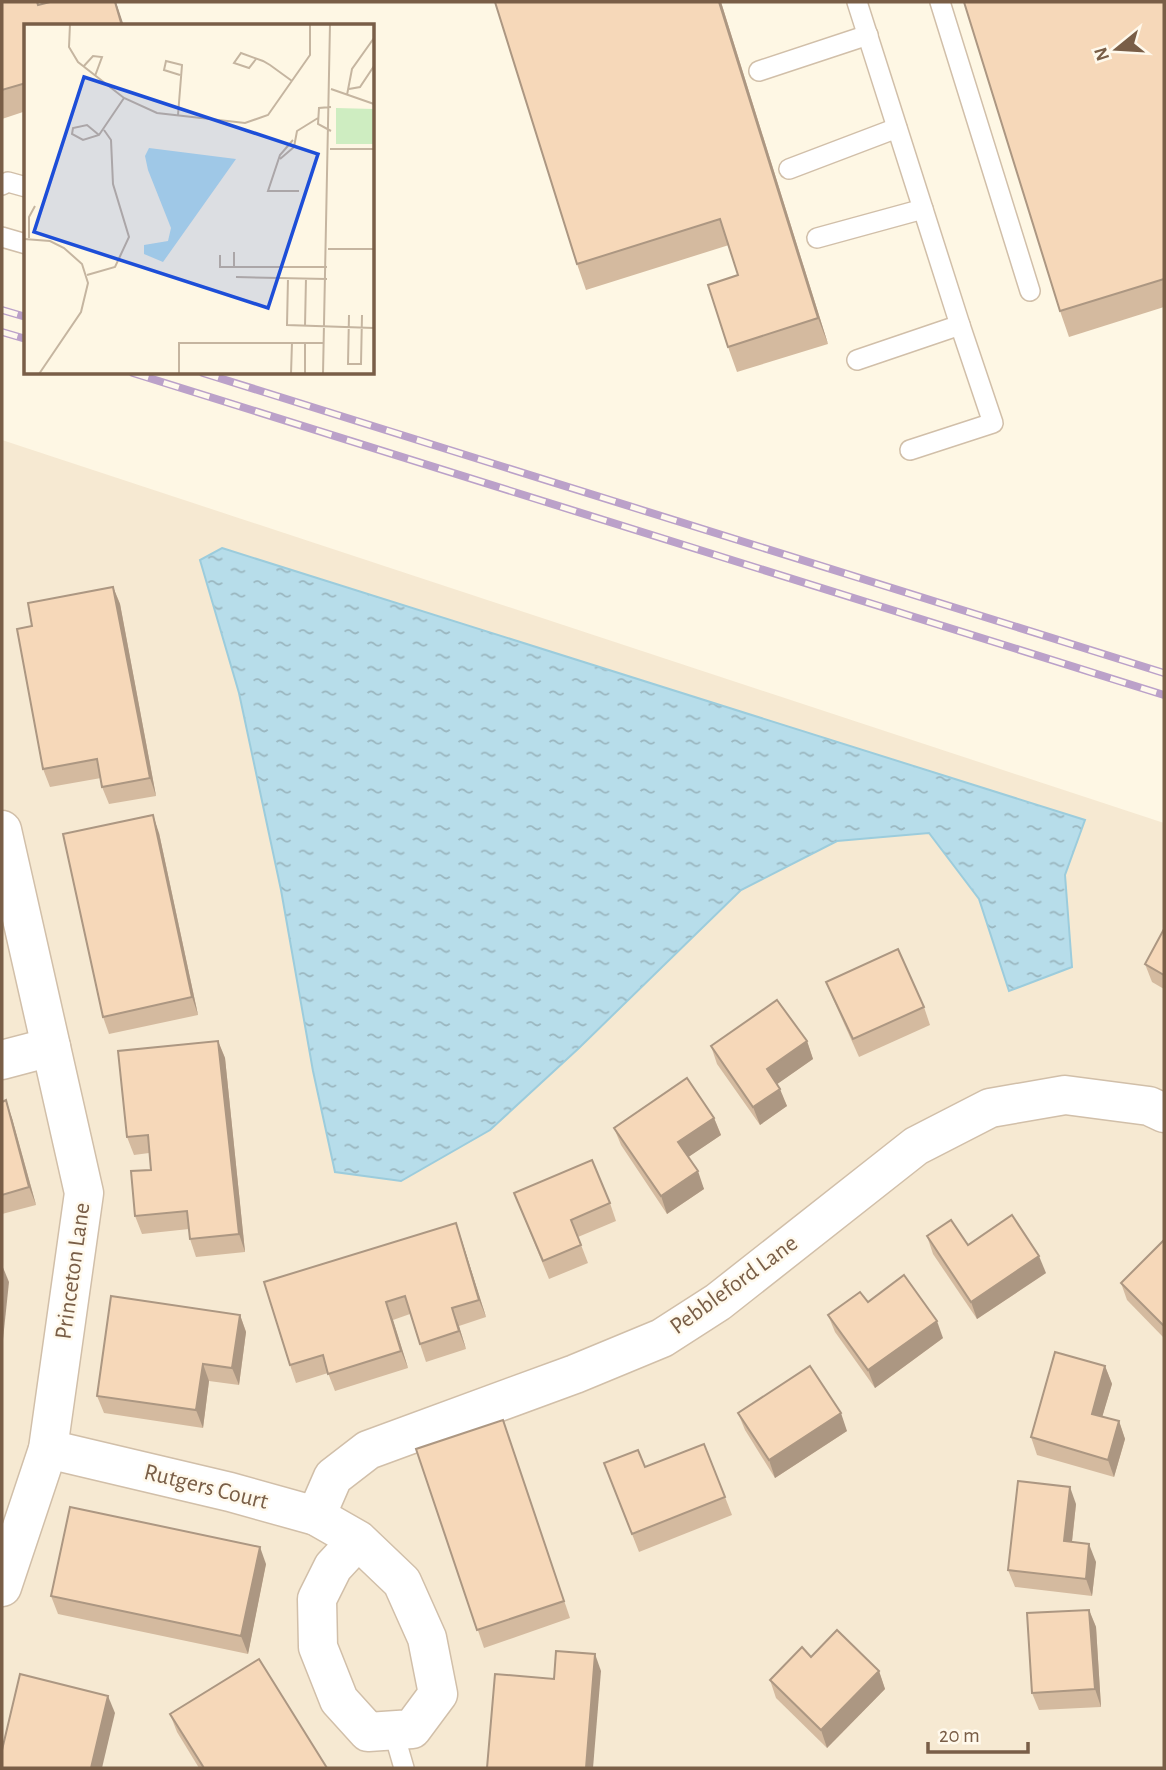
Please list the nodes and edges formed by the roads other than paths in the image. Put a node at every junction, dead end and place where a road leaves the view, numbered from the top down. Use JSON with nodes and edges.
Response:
{"nodes":[{"id":1,"x":857,"y":2,"type":"edge"},
{"id":2,"x":940,"y":2,"type":"edge"},
{"id":3,"x":868,"y":35,"type":"junction"},
{"id":4,"x":759,"y":71,"type":"dead end"},
{"id":5,"x":897,"y":128,"type":"junction"},
{"id":6,"x":789,"y":169,"type":"dead end"},
{"id":7,"x":2,"y":186,"type":"edge"},
{"id":8,"x":24,"y":186,"type":"edge"},
{"id":9,"x":923,"y":209,"type":"junction"},
{"id":10,"x":2,"y":237,"type":"edge"},
{"id":11,"x":817,"y":238,"type":"dead end"},
{"id":12,"x":24,"y":243,"type":"edge"},
{"id":13,"x":1030,"y":291,"type":"dead end"},
{"id":14,"x":960,"y":325,"type":"junction"},
{"id":15,"x":857,"y":360,"type":"dead end"},
{"id":16,"x":910,"y":450,"type":"dead end"},
{"id":17,"x":2,"y":830,"type":"edge"},
{"id":18,"x":51,"y":1047,"type":"junction"},
{"id":19,"x":2,"y":1060,"type":"edge"},
{"id":20,"x":1164,"y":1113,"type":"edge"},
{"id":21,"x":48,"y":1450,"type":"junction"},
{"id":22,"x":316,"y":1516,"type":"junction"},
{"id":23,"x":358,"y":1540,"type":"junction"},
{"id":24,"x":2,"y":1587,"type":"edge"},
{"id":25,"x":393,"y":1730,"type":"junction"},
{"id":26,"x":404,"y":1768,"type":"edge"}],
"edges":[{"from":1,"to":3,"type":"lane"},
{"from":2,"to":13,"type":"lane"},
{"from":3,"to":4,"type":"lane"},
{"from":3,"to":5,"type":"lane"},
{"from":5,"to":6,"type":"lane"},
{"from":5,"to":9,"type":"lane"},
{"from":7,"to":8,"type":"lane"},
{"from":9,"to":11,"type":"lane"},
{"from":9,"to":14,"type":"lane"},
{"from":10,"to":12,"type":"lane"},
{"from":14,"to":15,"type":"lane"},
{"from":14,"to":16,"type":"lane"},
{"from":17,"to":18,"type":"street","name":"Princeton Lane"},
{"from":18,"to":19,"type":"street"},
{"from":18,"to":21,"type":"street","name":"Princeton Lane"},
{"from":20,"to":22,"type":"street","name":"Pebbleford Lane"},
{"from":21,"to":22,"type":"street","name":"Rutgers Court"},
{"from":21,"to":24,"type":"street","name":"Princeton Lane"},
{"from":22,"to":23,"type":"street","name":"Rutgers Court"},
{"from":23,"to":25,"type":"street","name":"Rutgers Court"},
{"from":23,"to":25,"type":"street"},
{"from":25,"to":26,"type":"lane"}]}
